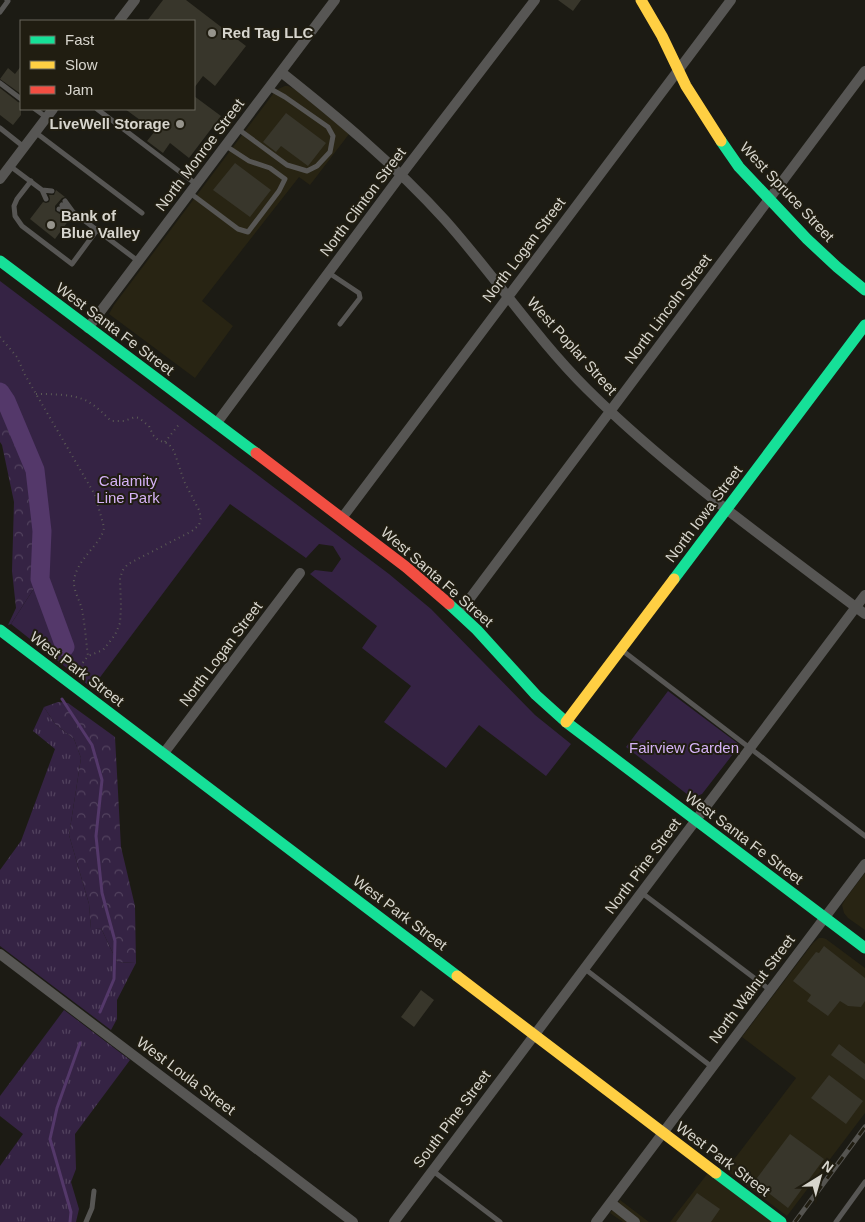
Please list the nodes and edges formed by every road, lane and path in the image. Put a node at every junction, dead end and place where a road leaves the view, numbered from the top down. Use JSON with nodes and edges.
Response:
{"nodes":[{"id":1,"x":7,"y":0,"type":"edge"},
{"id":2,"x":135,"y":0,"type":"edge"},
{"id":3,"x":335,"y":0,"type":"edge"},
{"id":4,"x":535,"y":0,"type":"edge"},
{"id":5,"x":641,"y":0,"type":"edge"},
{"id":6,"x":730,"y":0,"type":"edge"},
{"id":7,"x":0,"y":12,"type":"edge"},
{"id":8,"x":121,"y":20,"type":"edge"},
{"id":9,"x":678,"y":70,"type":"junction"},
{"id":10,"x":865,"y":71,"type":"edge"},
{"id":11,"x":282,"y":72,"type":"junction"},
{"id":12,"x":0,"y":83,"type":"edge"},
{"id":13,"x":269,"y":88,"type":"junction"},
{"id":14,"x":20,"y":98,"type":"edge"},
{"id":15,"x":36,"y":110,"type":"edge"},
{"id":16,"x":52,"y":110,"type":"edge"},
{"id":17,"x":98,"y":110,"type":"edge"},
{"id":18,"x":337,"y":117,"type":"junction"},
{"id":19,"x":47,"y":118,"type":"junction"},
{"id":20,"x":328,"y":127,"type":"junction"},
{"id":21,"x":0,"y":128,"type":"edge"},
{"id":22,"x":238,"y":129,"type":"junction"},
{"id":23,"x":35,"y":132,"type":"junction"},
{"id":24,"x":226,"y":146,"type":"junction"},
{"id":25,"x":24,"y":147,"type":"junction"},
{"id":26,"x":10,"y":166,"type":"junction"},
{"id":27,"x":401,"y":175,"type":"junction"},
{"id":28,"x":0,"y":179,"type":"edge"},
{"id":29,"x":31,"y":181,"type":"junction"},
{"id":30,"x":194,"y":188,"type":"junction"},
{"id":31,"x":42,"y":190,"type":"junction"},
{"id":32,"x":769,"y":198,"type":"junction"},
{"id":33,"x":72,"y":212,"type":"junction"},
{"id":34,"x":142,"y":213,"type":"dead end"},
{"id":35,"x":97,"y":230,"type":"junction"},
{"id":36,"x":0,"y":261,"type":"edge"},
{"id":37,"x":138,"y":261,"type":"junction"},
{"id":38,"x":329,"y":273,"type":"junction"},
{"id":39,"x":865,"y":290,"type":"edge"},
{"id":40,"x":508,"y":297,"type":"junction"},
{"id":41,"x":340,"y":324,"type":"dead end"},
{"id":42,"x":865,"y":325,"type":"edge"},
{"id":43,"x":88,"y":328,"type":"junction"},
{"id":44,"x":0,"y":337,"type":"edge"},
{"id":45,"x":36,"y":394,"type":"junction"},
{"id":46,"x":610,"y":410,"type":"junction"},
{"id":47,"x":180,"y":423,"type":"dead end"},
{"id":48,"x":216,"y":424,"type":"junction"},
{"id":49,"x":165,"y":442,"type":"junction"},
{"id":50,"x":726,"y":509,"type":"junction"},
{"id":51,"x":342,"y":518,"type":"junction"},
{"id":52,"x":300,"y":572,"type":"dead end"},
{"id":53,"x":865,"y":595,"type":"edge"},
{"id":54,"x":856,"y":607,"type":"junction"},
{"id":55,"x":459,"y":612,"type":"junction"},
{"id":56,"x":865,"y":614,"type":"edge"},
{"id":57,"x":1,"y":633,"type":"edge"},
{"id":58,"x":621,"y":649,"type":"junction"},
{"id":59,"x":88,"y":656,"type":"junction"},
{"id":60,"x":74,"y":675,"type":"dead end"},
{"id":61,"x":566,"y":722,"type":"junction"},
{"id":62,"x":750,"y":748,"type":"junction"},
{"id":63,"x":164,"y":753,"type":"junction"},
{"id":64,"x":695,"y":821,"type":"junction"},
{"id":65,"x":865,"y":836,"type":"edge"},
{"id":66,"x":865,"y":864,"type":"edge"},
{"id":67,"x":642,"y":892,"type":"junction"},
{"id":68,"x":825,"y":917,"type":"junction"},
{"id":69,"x":865,"y":948,"type":"edge"},
{"id":70,"x":0,"y":954,"type":"edge"},
{"id":71,"x":584,"y":968,"type":"junction"},
{"id":72,"x":770,"y":990,"type":"junction"},
{"id":73,"x":535,"y":1035,"type":"junction"},
{"id":74,"x":712,"y":1067,"type":"junction"},
{"id":75,"x":663,"y":1132,"type":"junction"},
{"id":76,"x":433,"y":1171,"type":"junction"},
{"id":77,"x":865,"y":1182,"type":"edge"},
{"id":78,"x":94,"y":1191,"type":"dead end"},
{"id":79,"x":611,"y":1203,"type":"junction"},
{"id":80,"x":86,"y":1222,"type":"edge"},
{"id":81,"x":354,"y":1222,"type":"edge"},
{"id":82,"x":394,"y":1222,"type":"edge"},
{"id":83,"x":500,"y":1222,"type":"edge"},
{"id":84,"x":596,"y":1222,"type":"edge"},
{"id":85,"x":635,"y":1222,"type":"edge"},
{"id":86,"x":781,"y":1222,"type":"edge"},
{"id":87,"x":836,"y":1222,"type":"edge"}],
"edges":[{"from":1,"to":7,"type":"lane"},
{"from":2,"to":8,"type":"street"},
{"from":3,"to":11,"type":"street","name":"North Monroe Street"},
{"from":4,"to":27,"type":"street","name":"North Clinton Street"},
{"from":5,"to":9,"type":"street","name":"West Spruce Street"},
{"from":6,"to":9,"type":"street","name":"North Logan Street"},
{"from":9,"to":32,"type":"street","name":"West Spruce Street"},
{"from":9,"to":40,"type":"street","name":"North Logan Street"},
{"from":10,"to":32,"type":"street","name":"North Lincoln Street"},
{"from":11,"to":13,"type":"street","name":"North Monroe Street"},
{"from":11,"to":18,"type":"street","name":"West Poplar Street"},
{"from":12,"to":14,"type":"lane"},
{"from":13,"to":20,"type":"lane"},
{"from":13,"to":22,"type":"street","name":"North Monroe Street"},
{"from":15,"to":19,"type":"lane"},
{"from":16,"to":19,"type":"street"},
{"from":17,"to":30,"type":"lane"},
{"from":18,"to":20,"type":"lane"},
{"from":18,"to":27,"type":"street","name":"West Poplar Street"},
{"from":19,"to":23,"type":"street"},
{"from":20,"to":22,"type":"lane"},
{"from":21,"to":25,"type":"lane"},
{"from":22,"to":24,"type":"street","name":"North Monroe Street"},
{"from":23,"to":25,"type":"street"},
{"from":23,"to":34,"type":"lane"},
{"from":24,"to":30,"type":"street","name":"North Monroe Street"},
{"from":24,"to":30,"type":"lane"},
{"from":25,"to":26,"type":"street"},
{"from":26,"to":28,"type":"street"},
{"from":26,"to":29,"type":"lane"},
{"from":27,"to":38,"type":"street","name":"North Clinton Street"},
{"from":27,"to":40,"type":"street","name":"West Poplar Street"},
{"from":29,"to":31,"type":"lane"},
{"from":29,"to":35,"type":"lane"},
{"from":30,"to":37,"type":"street","name":"North Monroe Street"},
{"from":31,"to":31,"type":"lane"},
{"from":32,"to":39,"type":"street","name":"West Spruce Street"},
{"from":32,"to":46,"type":"street","name":"North Lincoln Street"},
{"from":33,"to":33,"type":"lane"},
{"from":33,"to":35,"type":"lane"},
{"from":35,"to":37,"type":"lane"},
{"from":36,"to":43,"type":"street","name":"West Santa Fe Street"},
{"from":37,"to":43,"type":"street","name":"North Monroe Street"},
{"from":38,"to":41,"type":"lane"},
{"from":38,"to":48,"type":"street","name":"North Clinton Street"},
{"from":40,"to":46,"type":"street","name":"West Poplar Street"},
{"from":40,"to":51,"type":"street","name":"North Logan Street"},
{"from":42,"to":50,"type":"street","name":"North Iowa Street"},
{"from":43,"to":48,"type":"street","name":"West Santa Fe Street"},
{"from":44,"to":45,"type":"path"},
{"from":45,"to":49,"type":"path"},
{"from":45,"to":59,"type":"path"},
{"from":46,"to":50,"type":"street","name":"West Poplar Street"},
{"from":46,"to":55,"type":"street","name":"North Lincoln Street"},
{"from":47,"to":49,"type":"path"},
{"from":48,"to":51,"type":"street","name":"West Santa Fe Street"},
{"from":49,"to":59,"type":"path"},
{"from":50,"to":54,"type":"street","name":"West Poplar Street"},
{"from":50,"to":58,"type":"street","name":"North Iowa Street"},
{"from":51,"to":55,"type":"street","name":"West Santa Fe Street"},
{"from":52,"to":63,"type":"street","name":"North Logan Street"},
{"from":53,"to":54,"type":"street","name":"North Pine Street"},
{"from":54,"to":56,"type":"street","name":"West Poplar Street"},
{"from":54,"to":62,"type":"street","name":"North Pine Street"},
{"from":55,"to":61,"type":"street","name":"West Santa Fe Street"},
{"from":57,"to":63,"type":"street","name":"West Park Street"},
{"from":58,"to":61,"type":"street","name":"North Iowa Street"},
{"from":58,"to":62,"type":"lane"},
{"from":59,"to":60,"type":"path"},
{"from":61,"to":64,"type":"street","name":"West Santa Fe Street"},
{"from":62,"to":64,"type":"street","name":"North Pine Street"},
{"from":62,"to":65,"type":"lane"},
{"from":63,"to":73,"type":"street","name":"West Park Street"},
{"from":64,"to":67,"type":"street","name":"North Pine Street"},
{"from":64,"to":68,"type":"street","name":"West Santa Fe Street"},
{"from":66,"to":68,"type":"street","name":"North Walnut Street"},
{"from":67,"to":71,"type":"street","name":"North Pine Street"},
{"from":67,"to":72,"type":"lane"},
{"from":68,"to":69,"type":"street","name":"West Santa Fe Street"},
{"from":68,"to":72,"type":"street","name":"North Walnut Street"},
{"from":70,"to":81,"type":"street","name":"West Loula Street"},
{"from":71,"to":73,"type":"street","name":"North Pine Street"},
{"from":71,"to":74,"type":"lane"},
{"from":72,"to":74,"type":"street","name":"North Walnut Street"},
{"from":73,"to":75,"type":"street","name":"West Park Street"},
{"from":73,"to":76,"type":"street","name":"South Pine Street"},
{"from":74,"to":75,"type":"street","name":"North Walnut Street"},
{"from":75,"to":79,"type":"street","name":"North Walnut Street"},
{"from":75,"to":86,"type":"street","name":"West Park Street"},
{"from":76,"to":82,"type":"street","name":"South Pine Street"},
{"from":76,"to":83,"type":"lane"},
{"from":77,"to":87,"type":"lane"},
{"from":78,"to":80,"type":"lane"},
{"from":79,"to":84,"type":"street","name":"North Walnut Street"},
{"from":79,"to":85,"type":"street"}]}
